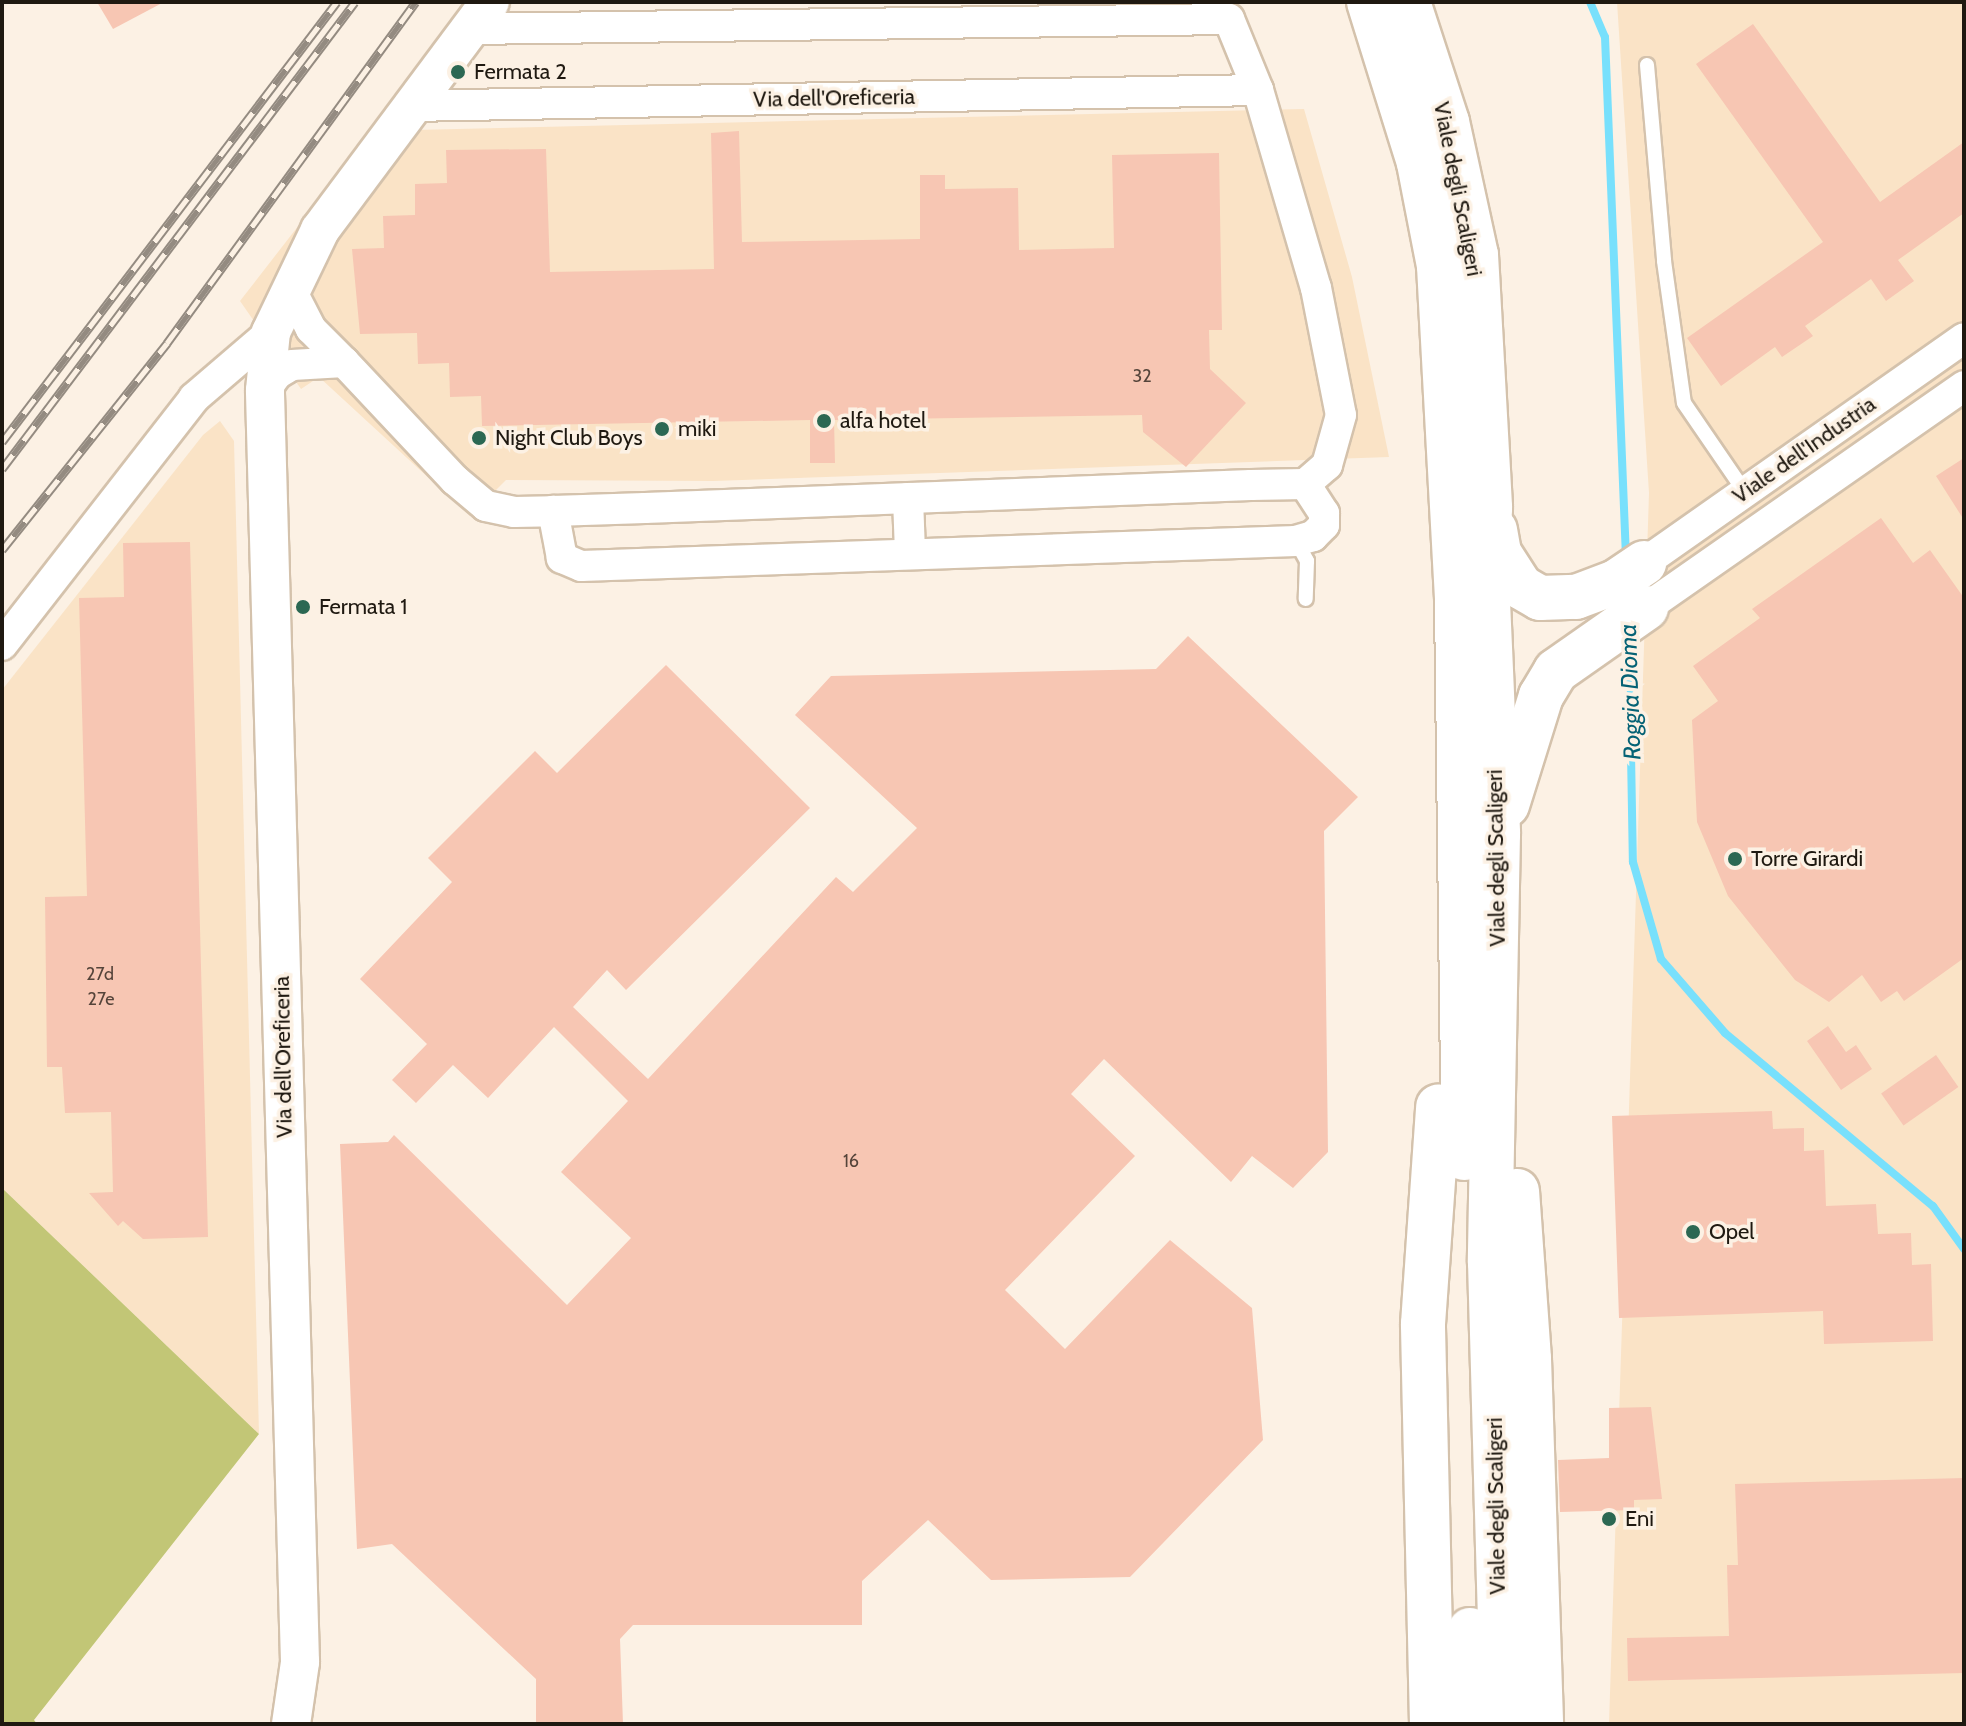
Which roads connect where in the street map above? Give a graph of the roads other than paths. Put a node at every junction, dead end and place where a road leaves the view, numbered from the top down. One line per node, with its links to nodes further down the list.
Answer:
1 (1359, 2): 6 (highway)
2 (1369, 2): 6 (highway, Viale degli Scaligeri)
3 (1408, 2): 10 (highway, Viale degli Scaligeri)
4 (1225, 10): 5 (street, Via dell'Oreficeria); 8 (street, Via dell'Oreficeria)
5 (478, 15): 9 (street, Via dell'Oreficeria)
6 (1388, 59): 10 (highway, Viale degli Scaligeri)
7 (1647, 65): 18 (lane)
8 (1258, 90): 9 (street, Via dell'Oreficeria); 17 (street, Via dell'Oreficeria)
9 (410, 106): 11 (street, Via dell'Oreficeria)
10 (1458, 260): 20 (highway, Viale degli Scaligeri); 28 (highway, Viale degli Scaligeri)
11 (290, 288): 12 (street, Via dell'Oreficeria); 14 (street)
12 (271, 332): 16 (street, Via dell'Oreficeria); 26 (street)
13 (1964, 338): 18 (street, Viale dell'Industria)
14 (344, 362): 16 (street); 21 (street)
15 (1964, 386): 24 (street, Viale dell'Industria)
16 (265, 390): 29 (street, Via dell'Oreficeria)
17 (1305, 484): 19 (street); 22 (street)
18 (1745, 492): 24 (street, Viale dell'Industria)
19 (908, 498): 21 (street); 23 (street)
20 (1490, 508): 24 (highway); 27 (highway, Viale degli Scaligeri)
21 (553, 511): 23 (street)
22 (1296, 541): 23 (street); 25 (lane)
23 (910, 553)
24 (1629, 597): 27 (highway)
25 (1306, 599)
26 (2, 645)
27 (1498, 834): 28 (highway, Viale degli Scaligeri)
28 (1481, 938): 30 (highway); 31 (highway, Viale degli Scaligeri); 32 (highway, Viale degli Scaligeri); 33 (highway)
29 (291, 1724)
30 (1432, 1724)
31 (1472, 1724)
32 (1503, 1724)
33 (1541, 1724)

